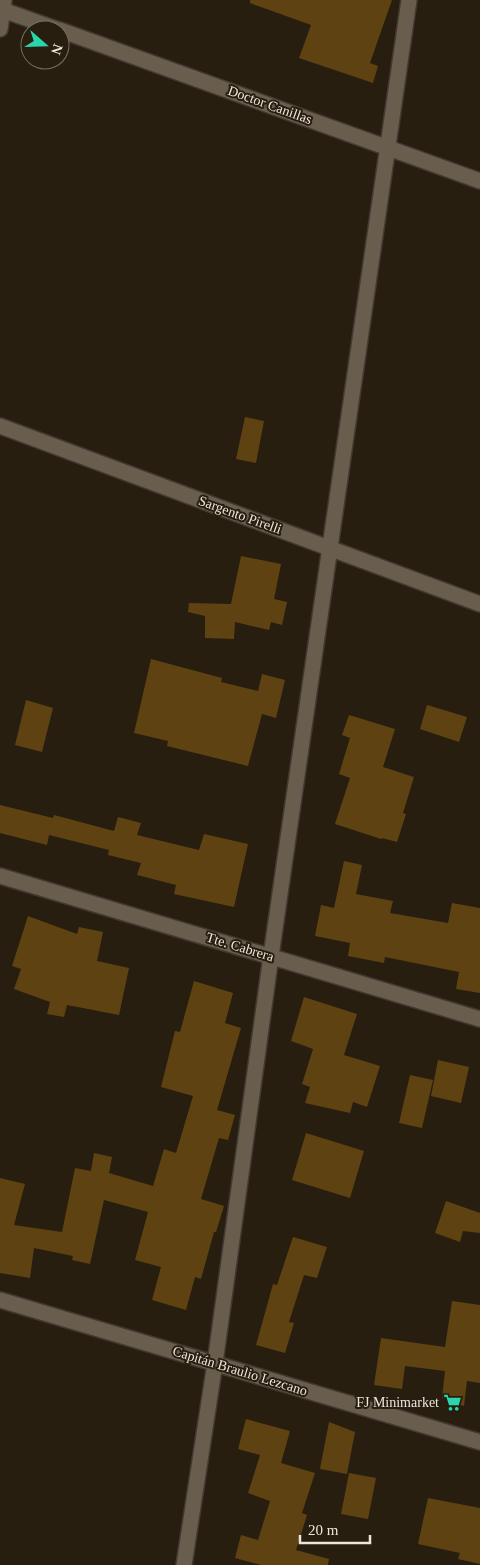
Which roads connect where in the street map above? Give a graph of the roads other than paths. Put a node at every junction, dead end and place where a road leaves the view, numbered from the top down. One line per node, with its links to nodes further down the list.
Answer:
1 (409, 0): 6 (street)
2 (2, 6): 3 (street, Doctor Canillas); 4 (street)
3 (36, 20)
4 (0, 29)
5 (70, 34): 6 (street, Doctor Canillas)
6 (388, 148): 7 (street, Doctor Canillas); 9 (street)
7 (480, 181)
8 (0, 426): 9 (street, Sargento Pirelli)
9 (330, 548): 10 (street, Sargento Pirelli); 12 (street)
10 (480, 604)
11 (0, 876): 12 (street, Tte. Cabrera)
12 (271, 956): 13 (street, Tte. Cabrera); 15 (street)
13 (480, 1019)
14 (0, 1300): 15 (street, Capitán Braulio Lezcano)
15 (214, 1363): 16 (street, Capitán Braulio Lezcano); 17 (street)
16 (480, 1442)
17 (184, 1565)

